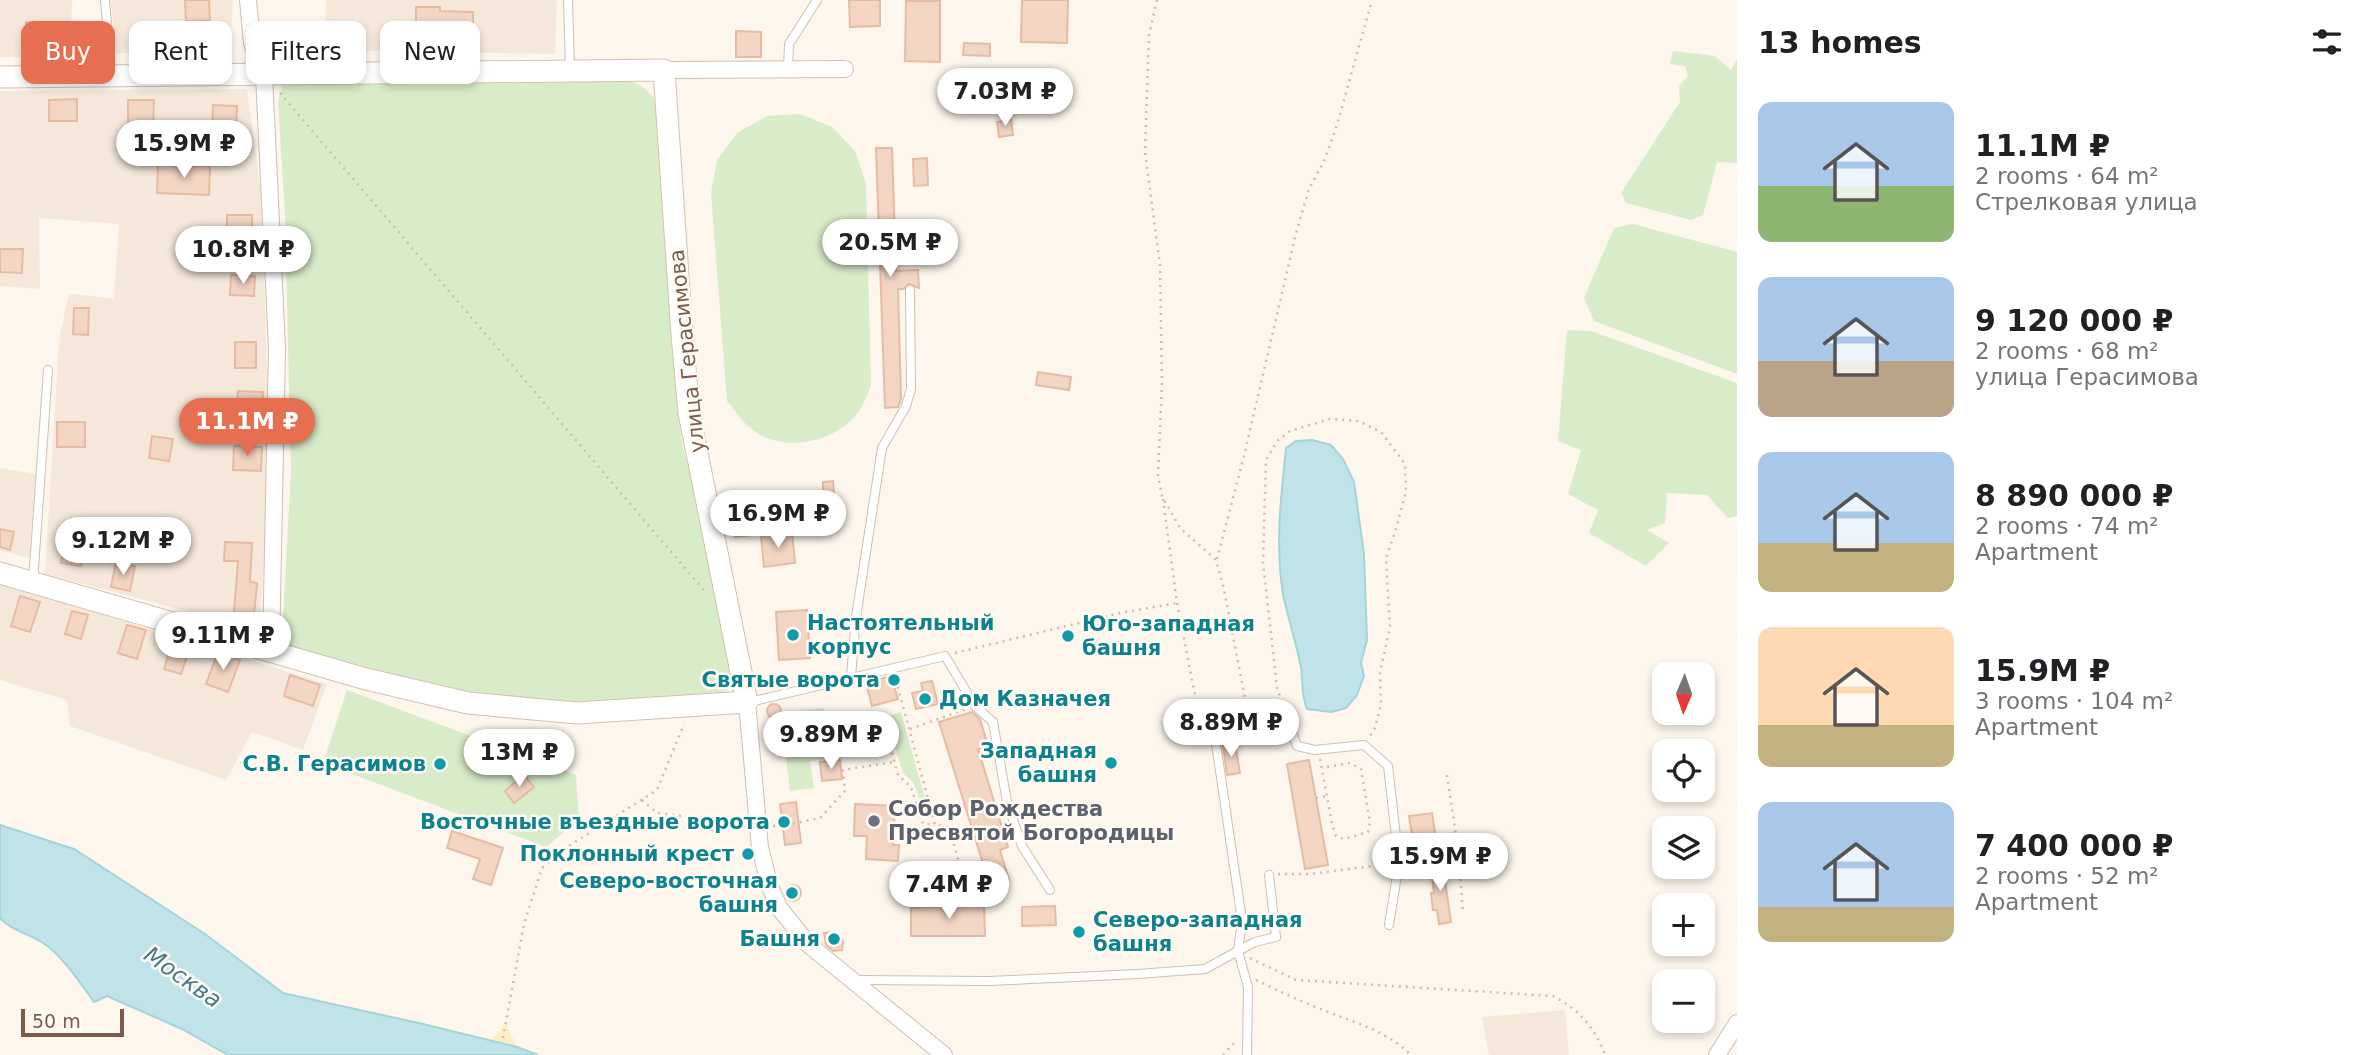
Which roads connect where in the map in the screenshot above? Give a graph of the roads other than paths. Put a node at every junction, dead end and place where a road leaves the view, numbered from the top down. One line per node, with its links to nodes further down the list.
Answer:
1 (104, 0): 5 (lane)
2 (248, 0): 6 (street)
3 (568, 0): 10 (lane)
4 (817, 0): 7 (lane)
5 (106, 21)
6 (250, 21)
7 (788, 69): 8 (street); 9 (street)
8 (845, 69)
9 (664, 70): 10 (street); 23 (street, улица Герасимова)
10 (570, 71): 11 (street)
11 (366, 74)
12 (246, 75): 13 (street)
13 (115, 76)
14 (0, 77): 15 (street)
15 (21, 77)
16 (264, 84): 21 (street)
17 (910, 290): 22 (lane)
18 (48, 370): 20 (lane)
19 (0, 573): 20 (street)
20 (33, 582): 21 (street)
21 (271, 651): 23 (street)
22 (851, 676): 23 (lane); 25 (lane)
23 (747, 702): 28 (street)
24 (1269, 875): 27 (lane)
25 (1050, 890)
26 (1390, 925): 27 (lane)
27 (1238, 951): 28 (lane); 31 (lane)
28 (849, 980): 30 (street)
29 (1737, 1023): 32 (street)
30 (944, 1055)
31 (1247, 1055)
32 (1717, 1055)

